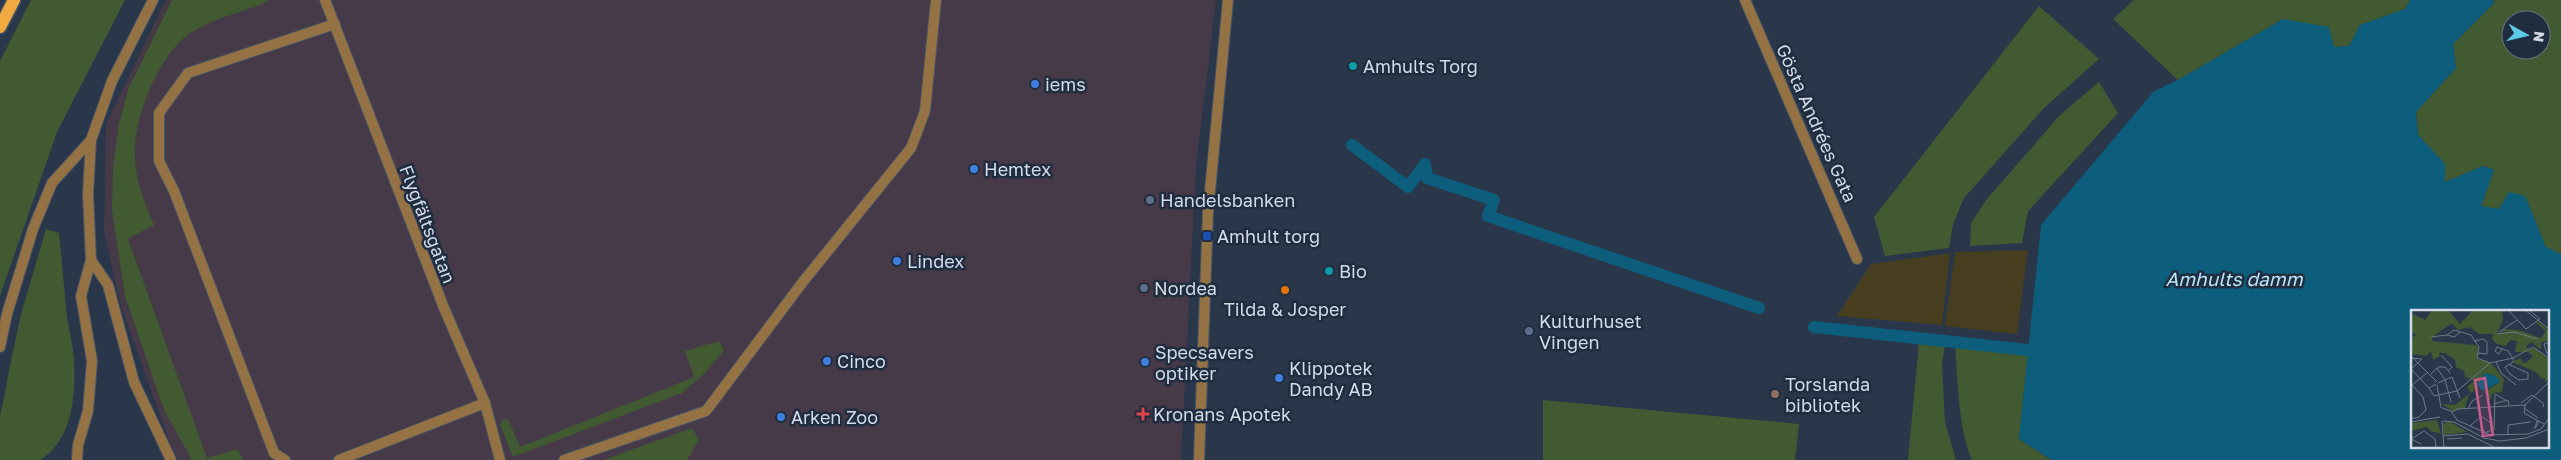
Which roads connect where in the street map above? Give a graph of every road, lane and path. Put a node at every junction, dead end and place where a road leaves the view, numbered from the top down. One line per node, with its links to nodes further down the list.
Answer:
1 (14, 0): 8 (main road)
2 (153, 0): 9 (street)
3 (325, 0): 7 (street, Flygfältsgatan)
4 (936, 0): 19 (street)
5 (1228, 0): 20 (street)
6 (1745, 0): 10 (street, Gösta Andrées Gata)
7 (335, 24): 13 (street, Flygfältsgatan); 16 (street)
8 (0, 27)
9 (91, 140): 11 (street); 12 (street)
10 (1857, 259)
11 (91, 260): 14 (street); 15 (street)
12 (0, 347)
13 (485, 403): 17 (street); 18 (street, Flygfältsgatan)
14 (77, 460)
15 (171, 460)
16 (285, 460)
17 (339, 460)
18 (500, 460)
19 (564, 460)
20 (1199, 460)

